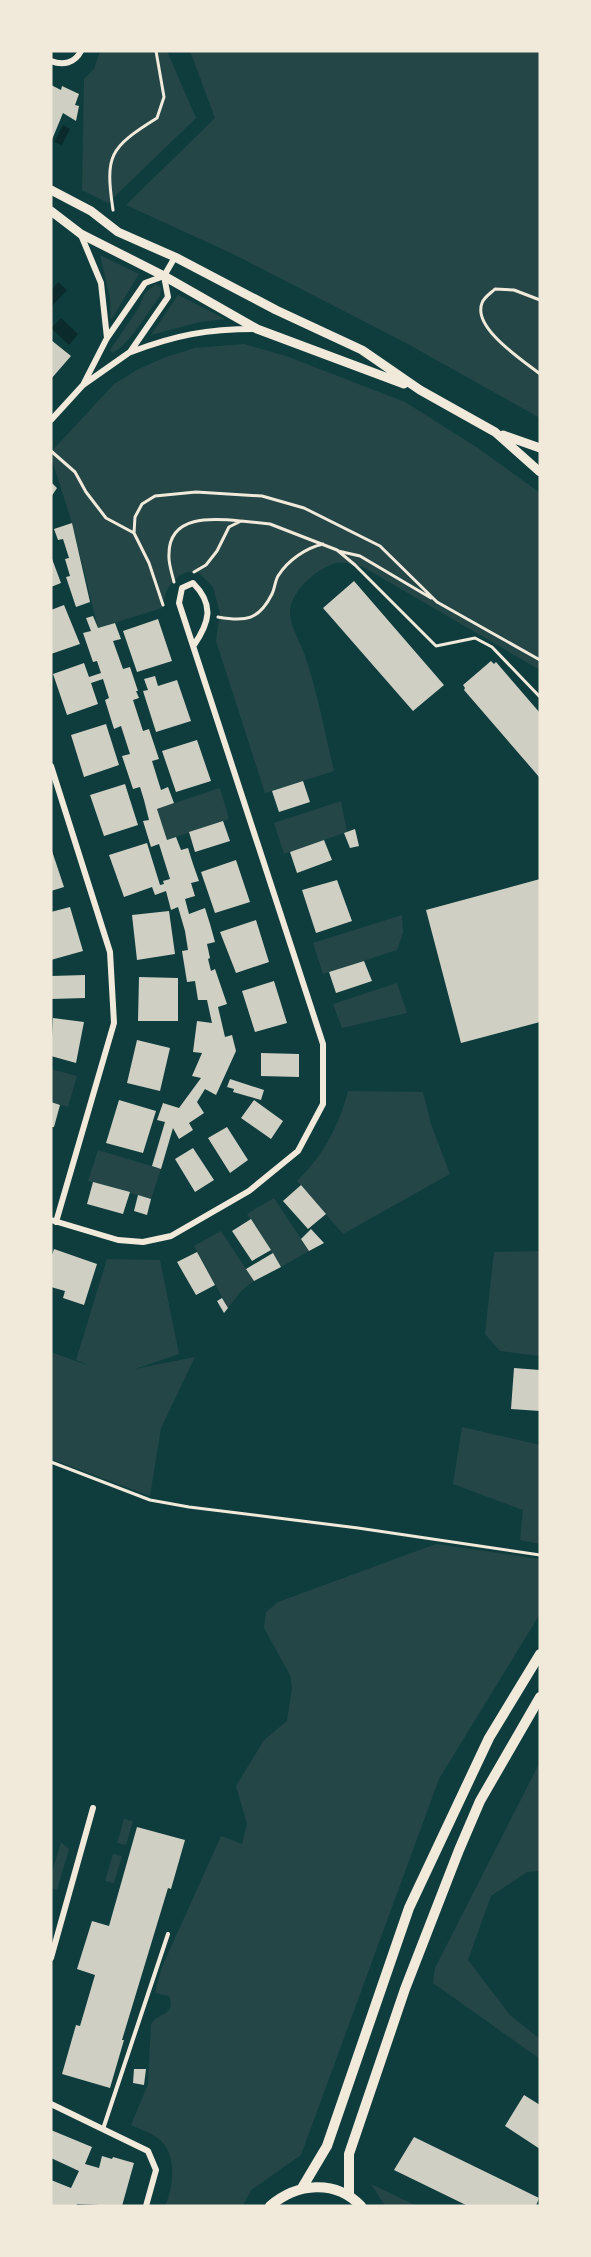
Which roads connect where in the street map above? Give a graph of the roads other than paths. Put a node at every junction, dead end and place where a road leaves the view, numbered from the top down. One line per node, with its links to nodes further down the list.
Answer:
1 (81, 51): 2 (street)
2 (51, 61)
3 (51, 190): 6 (street)
4 (51, 211): 5 (street)
5 (81, 234): 7 (street); 9 (street)
6 (175, 257): 7 (street); 12 (street)
7 (164, 276): 8 (street); 9 (street); 10 (street)
8 (257, 328): 10 (street); 12 (street)
9 (107, 338): 11 (street)
10 (130, 352): 11 (street)
11 (83, 385): 13 (street)
12 (420, 390): 14 (street)
13 (51, 420)
14 (495, 432): 15 (street); 16 (street)
15 (540, 448)
16 (540, 472)
17 (194, 645): 17 (street); 19 (street)
18 (51, 766): 19 (street)
19 (53, 1221)
20 (540, 1653): 29 (main road)
21 (540, 1697): 30 (main road)
22 (93, 1808): 24 (street)
23 (51, 1929): 24 (street)
24 (59, 1932): 26 (street)
25 (168, 1934): 28 (lane)
26 (51, 1958)
27 (51, 2104): 28 (street)
28 (103, 2130): 31 (street)
29 (302, 2188): 30 (main road); 32 (main road)
30 (349, 2196): 33 (main road)
31 (146, 2206)
32 (270, 2206)
33 (361, 2206)

